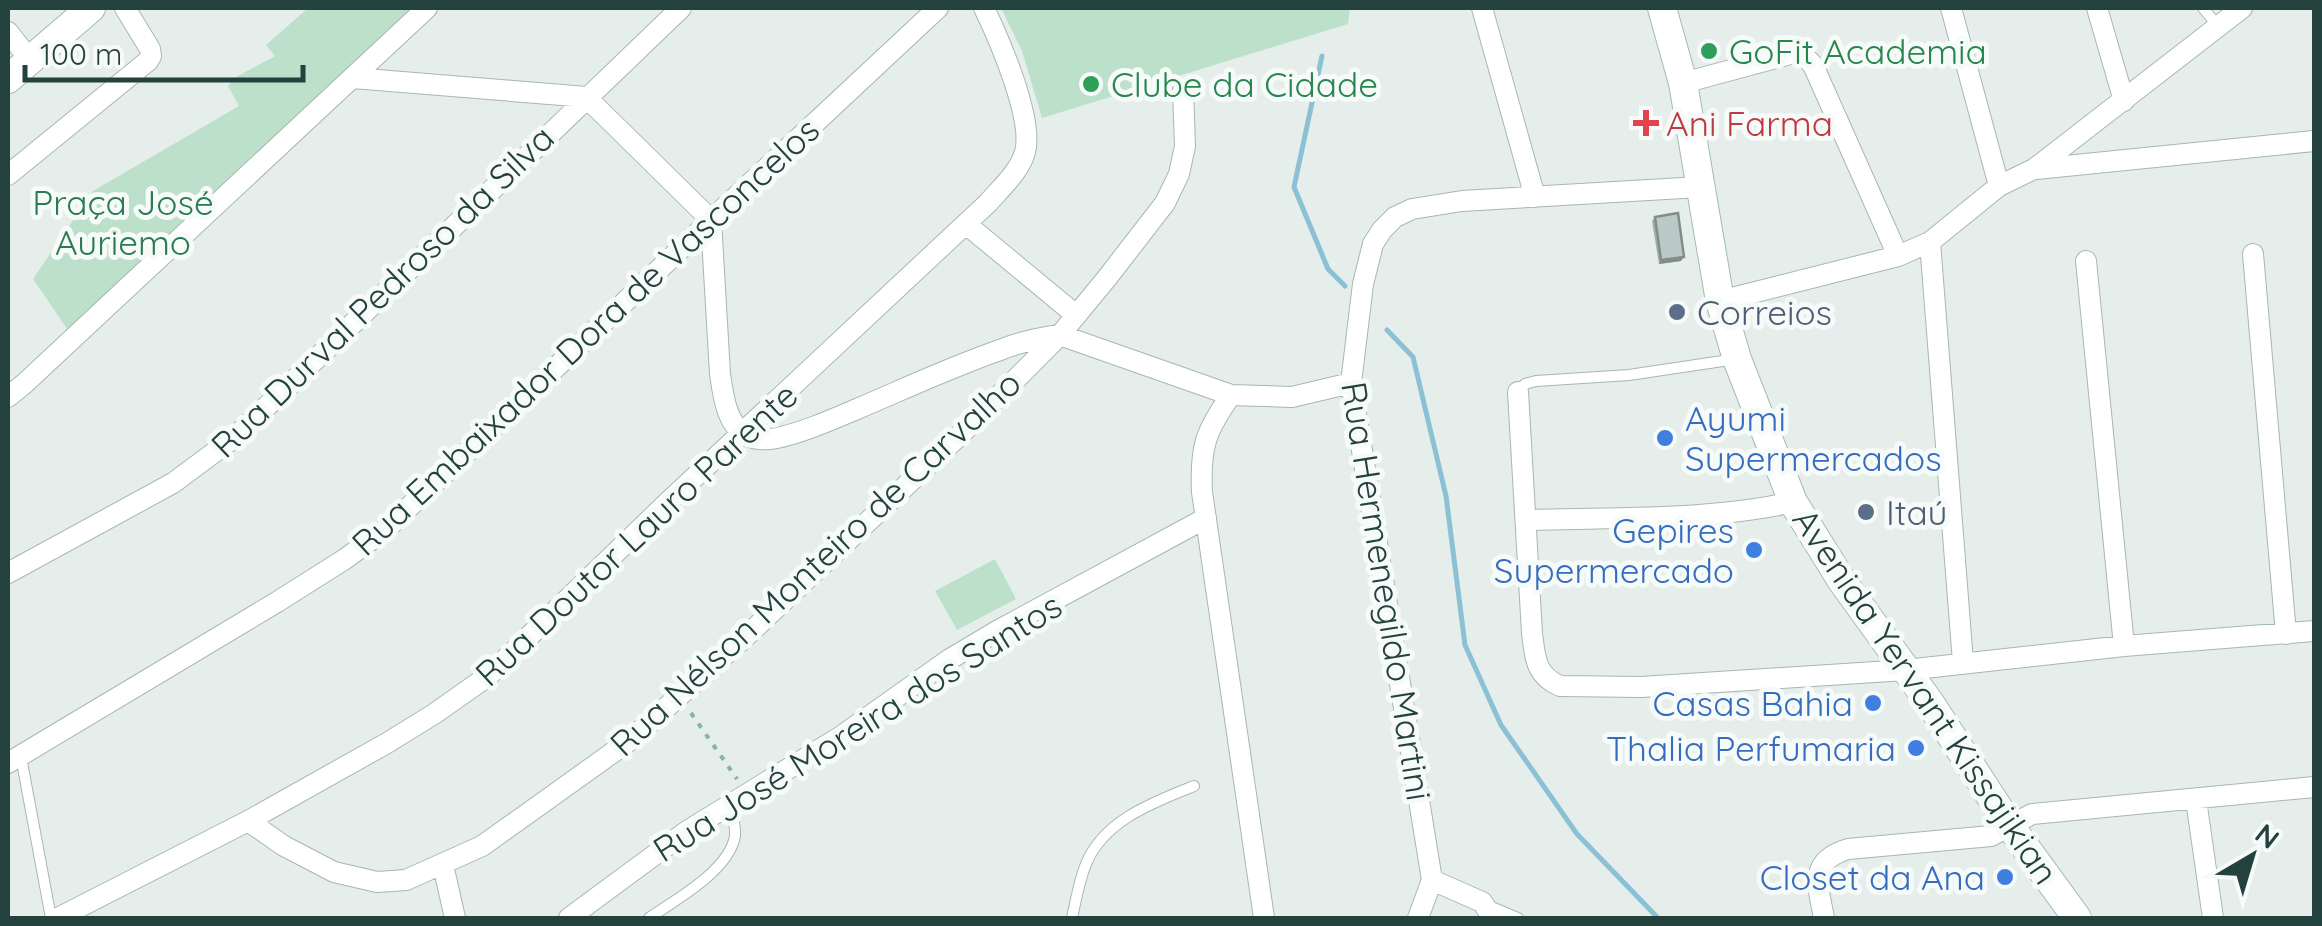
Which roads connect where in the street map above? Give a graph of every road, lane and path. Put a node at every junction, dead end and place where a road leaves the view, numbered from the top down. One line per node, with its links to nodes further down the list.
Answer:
1 (91, 8): 15 (main road)
2 (125, 8): 24 (street)
3 (426, 8): 17 (street)
4 (681, 8): 20 (street, Rua Durval Pedroso da Silva)
5 (938, 8): 28 (street, Rua Embaixador Dora de Vasconcelos)
6 (984, 8): 29 (street, Rua Doutor Lauro Parente)
7 (1482, 8): 27 (street)
8 (1662, 8): 18 (main road, Avenida Yervant Kissajikian)
9 (1951, 8): 25 (street)
10 (2097, 8): 21 (street)
11 (2203, 8): 13 (lane)
12 (2242, 8): 13 (street)
13 (2218, 26): 21 (street)
14 (8, 32): 15 (street)
15 (30, 60): 16 (main road)
16 (8, 78)
17 (352, 78): 20 (street); 41 (street)
18 (1683, 83): 26 (main road, Avenida Yervant Kissajikian); 32 (street)
19 (1184, 90): 35 (street, Rua Nélson Monteiro de Carvalho)
20 (586, 97): 28 (street); 46 (street, Rua Durval Pedroso da Silva)
21 (2124, 101): 23 (street)
22 (2314, 141): 23 (street)
23 (2034, 169): 25 (street)
24 (8, 175)
25 (1999, 186): 30 (street)
26 (1700, 187): 27 (street, Rua Hermenegildo Martini); 34 (main road, Avenida Yervant Kissajikian)
27 (1535, 197): 38 (street, Rua Hermenegildo Martini)
28 (711, 220): 42 (street); 53 (street, Rua Embaixador Dora de Vasconcelos)
29 (966, 224): 35 (street); 42 (street, Rua Doutor Lauro Parente)
30 (1930, 242): 32 (street); 50 (street)
31 (2253, 254): 48 (street)
32 (1898, 256): 34 (street)
33 (2086, 261): 49 (street)
34 (1720, 301): 37 (main road, Avenida Yervant Kissajikian)
35 (1076, 315): 36 (street, Rua Nélson Monteiro de Carvalho)
36 (1060, 335): 40 (street); 42 (street); 52 (street, Rua Nélson Monteiro de Carvalho)
37 (1737, 358): 39 (lane); 43 (main road, Avenida Yervant Kissajikian)
38 (1351, 383): 40 (street); 61 (street, Rua Hermenegildo Martini)
39 (1518, 392): 45 (street)
40 (1230, 395): 44 (street)
41 (8, 396)
42 (743, 434): 58 (street, Rua Doutor Lauro Parente)
43 (1793, 502): 45 (street); 51 (main road, Avenida Yervant Kissajikian)
44 (1206, 518): 57 (street, Rua José Moreira dos Santos); 68 (street)
45 (1527, 520): 51 (street)
46 (8, 573)
47 (2314, 632): 48 (street)
48 (2286, 634): 49 (street)
49 (2124, 646): 50 (street)
50 (1963, 662): 51 (street)
51 (1906, 670): 59 (main road, Avenida Yervant Kissajikian)
52 (679, 696): 57 (path); 60 (street, Rua Nélson Monteiro de Carvalho)
53 (14, 759): 63 (lane)
54 (1194, 786): 67 (lane)
55 (2314, 787): 56 (street)
56 (2196, 800): 59 (street); 73 (street)
57 (730, 803): 65 (street, Rua José Moreira dos Santos); 66 (lane)
58 (248, 821): 60 (street, Rua Nélson Monteiro de Carvalho); 63 (street, Rua Doutor Lauro Parente)
59 (2010, 826): 71 (street); 72 (main road, Avenida Yervant Kissajikian)
60 (442, 865): 64 (street)
61 (1432, 880): 62 (street); 69 (street, Rua Hermenegildo Martini)
62 (1487, 910): 70 (lane)
63 (54, 918)
64 (455, 918)
65 (569, 918)
66 (649, 918)
67 (1072, 918)
68 (1264, 918)
69 (1418, 918)
70 (1518, 918)
71 (1824, 918)
72 (2077, 918)
73 (2213, 918)

